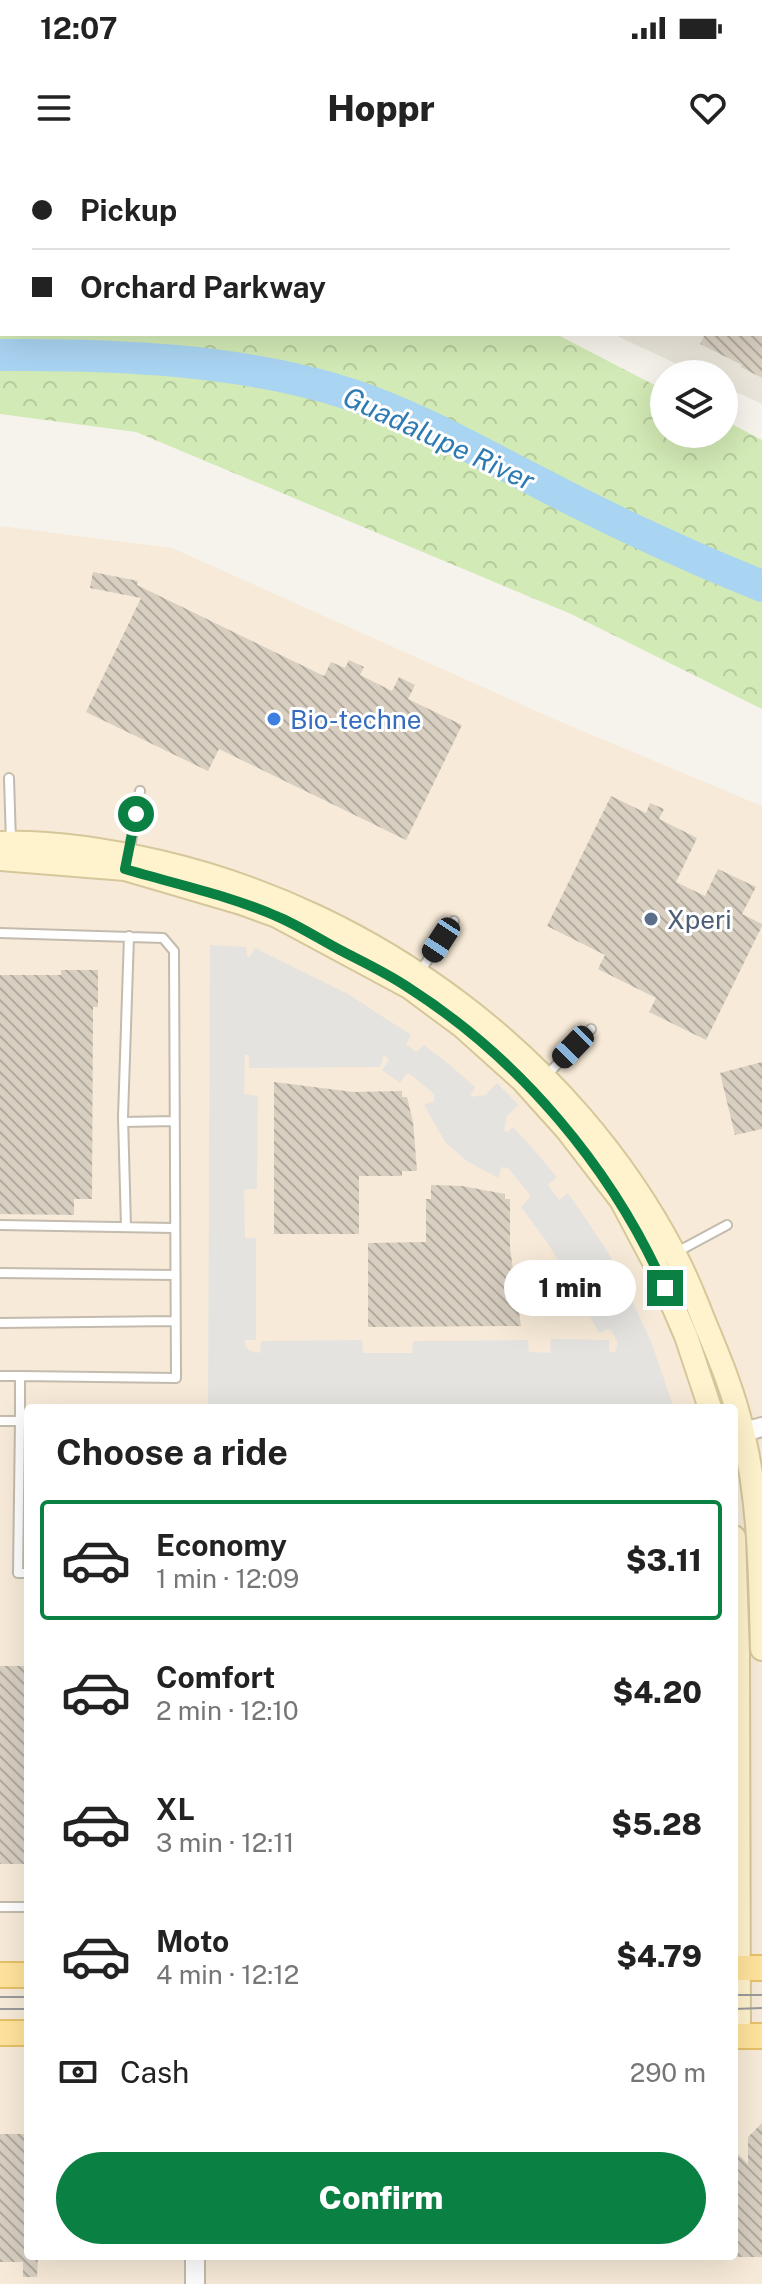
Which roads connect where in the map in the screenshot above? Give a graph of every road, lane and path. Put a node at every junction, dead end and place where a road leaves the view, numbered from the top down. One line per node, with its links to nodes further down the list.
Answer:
1 (9, 778): 3 (lane)
2 (140, 791): 4 (lane)
3 (4, 848): 4 (main road)
4 (127, 862): 8 (main road)
5 (454, 921): 8 (lane)
6 (0, 933): 7 (lane)
7 (129, 936): 11 (lane); 12 (lane)
8 (414, 980): 10 (main road)
9 (591, 1029): 10 (lane)
10 (533, 1079): 17 (main road)
11 (174, 1121): 12 (lane); 16 (lane)
12 (123, 1122): 15 (lane)
13 (0, 1225): 15 (lane)
14 (727, 1225): 17 (lane)
15 (126, 1227): 16 (lane)
16 (174, 1228): 19 (lane)
17 (665, 1259): 24 (main road); 25 (main road)
18 (0, 1273): 19 (lane)
19 (175, 1275): 20 (lane)
20 (175, 1321): 21 (lane); 23 (lane)
21 (0, 1323)
22 (0, 1376): 23 (lane)
23 (20, 1376): 28 (lane)
24 (709, 1404)
25 (736, 1404)
26 (738, 1409): 29 (main road)
27 (0, 1421): 28 (lane)
28 (24, 1421): 30 (lane)
29 (746, 1431): 31 (main road)
30 (24, 1573)
31 (762, 1651): 32 (main road)
32 (738, 1655)
33 (738, 1674): 34 (main road)
34 (751, 1796): 37 (main road)
35 (0, 1907): 36 (lane)
36 (24, 1907)
37 (745, 1968): 42 (main road)
38 (0, 1975): 39 (main road)
39 (24, 1975)
40 (0, 2033): 41 (main road)
41 (24, 2033)
42 (745, 2036)
43 (195, 2260): 44 (street)
44 (195, 2284)

